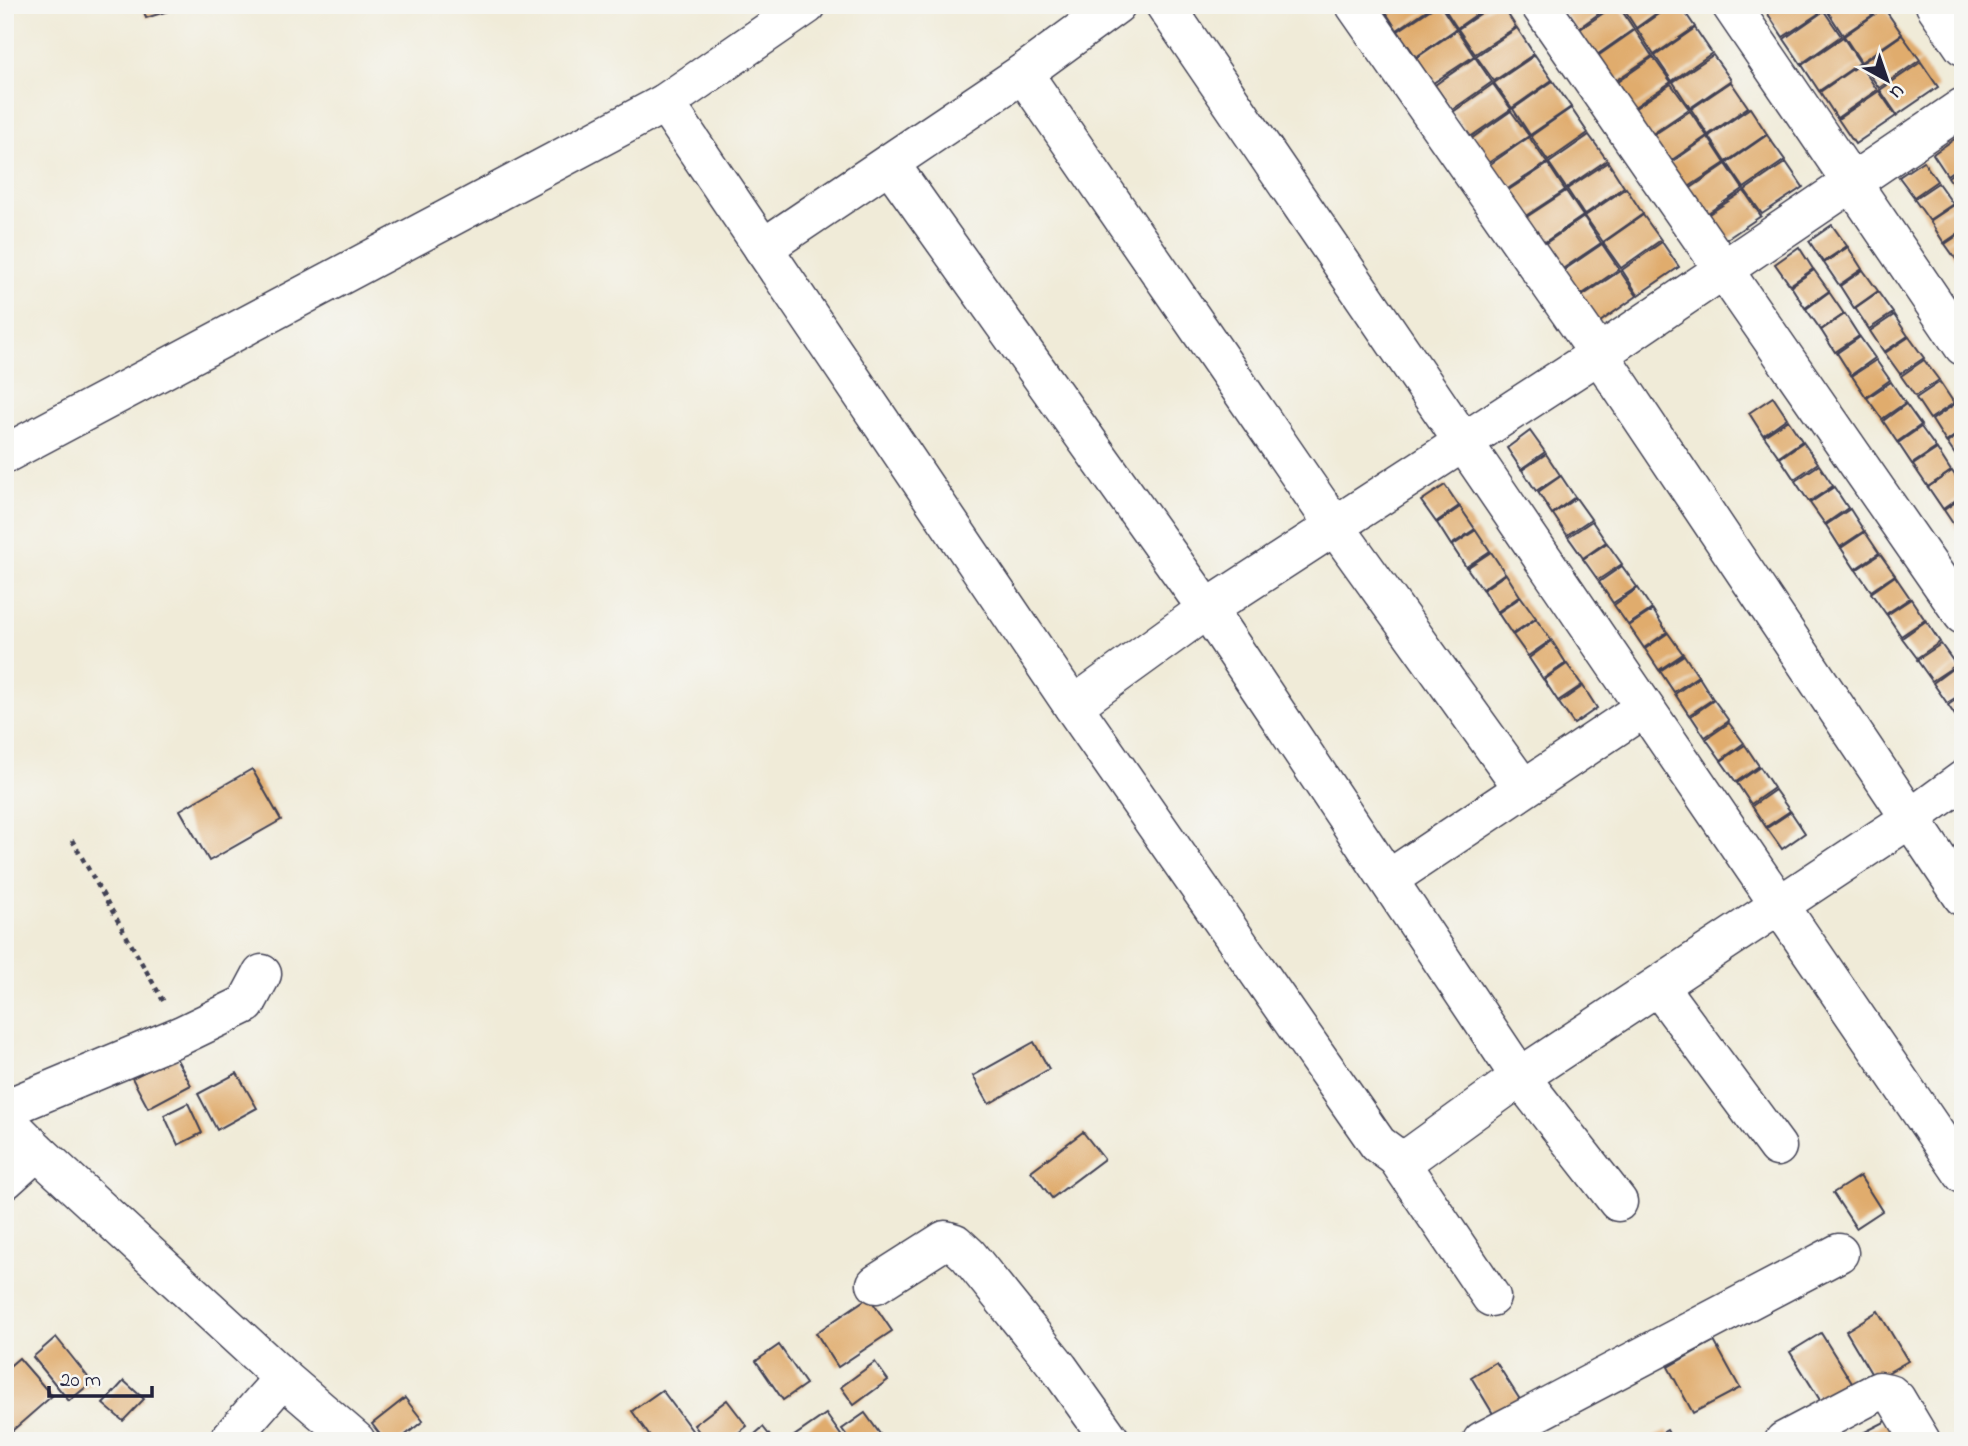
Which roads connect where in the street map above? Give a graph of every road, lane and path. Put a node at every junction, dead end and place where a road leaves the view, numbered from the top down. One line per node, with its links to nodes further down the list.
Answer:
1 (807, 5): 10 (street)
2 (1116, 5): 9 (street)
3 (1165, 5): 18 (street)
4 (1355, 5): 17 (street)
5 (1540, 5): 15 (street)
6 (1731, 5): 13 (street)
7 (1935, 5): 8 (street)
8 (1963, 46)
9 (1023, 73): 12 (street); 20 (street)
10 (665, 103): 14 (street); 19 (street)
11 (1963, 107): 13 (street)
12 (890, 164): 14 (street); 21 (street)
13 (1851, 183): 15 (street); 16 (street)
14 (763, 248): 23 (street)
15 (1723, 270): 17 (street); 22 (street)
16 (1963, 346)
17 (1599, 354): 18 (street); 27 (street)
18 (1464, 444): 20 (street); 24 (street)
19 (5, 454)
20 (1334, 525): 21 (street); 26 (street)
21 (1207, 609): 23 (street); 29 (street)
22 (1963, 615)
23 (1073, 706): 40 (street)
24 (1644, 708): 26 (street); 31 (street)
25 (1963, 780): 27 (street)
26 (1523, 788): 29 (street)
27 (1911, 818): 30 (street); 31 (street)
28 (72, 840): 34 (path)
29 (1389, 879): 35 (street)
30 (1963, 897)
31 (1780, 905): 33 (street); 41 (street)
32 (262, 974): 34 (street)
33 (1658, 986): 35 (street); 38 (street)
34 (182, 1035): 36 (street)
35 (1520, 1077): 40 (street); 43 (street)
36 (5, 1109)
37 (5, 1119): 39 (street)
38 (1777, 1147)
39 (37, 1151): 42 (street); 47 (street)
40 (1397, 1158): 46 (street)
41 (1963, 1174)
42 (5, 1180)
43 (1618, 1202)
44 (1839, 1253): 51 (street)
45 (876, 1284): 50 (street)
46 (1491, 1297)
47 (283, 1378): 48 (street); 49 (street)
48 (228, 1441)
49 (356, 1441)
50 (1111, 1441)
51 (1482, 1441)
52 (1784, 1441): 53 (street)
53 (1921, 1441)

